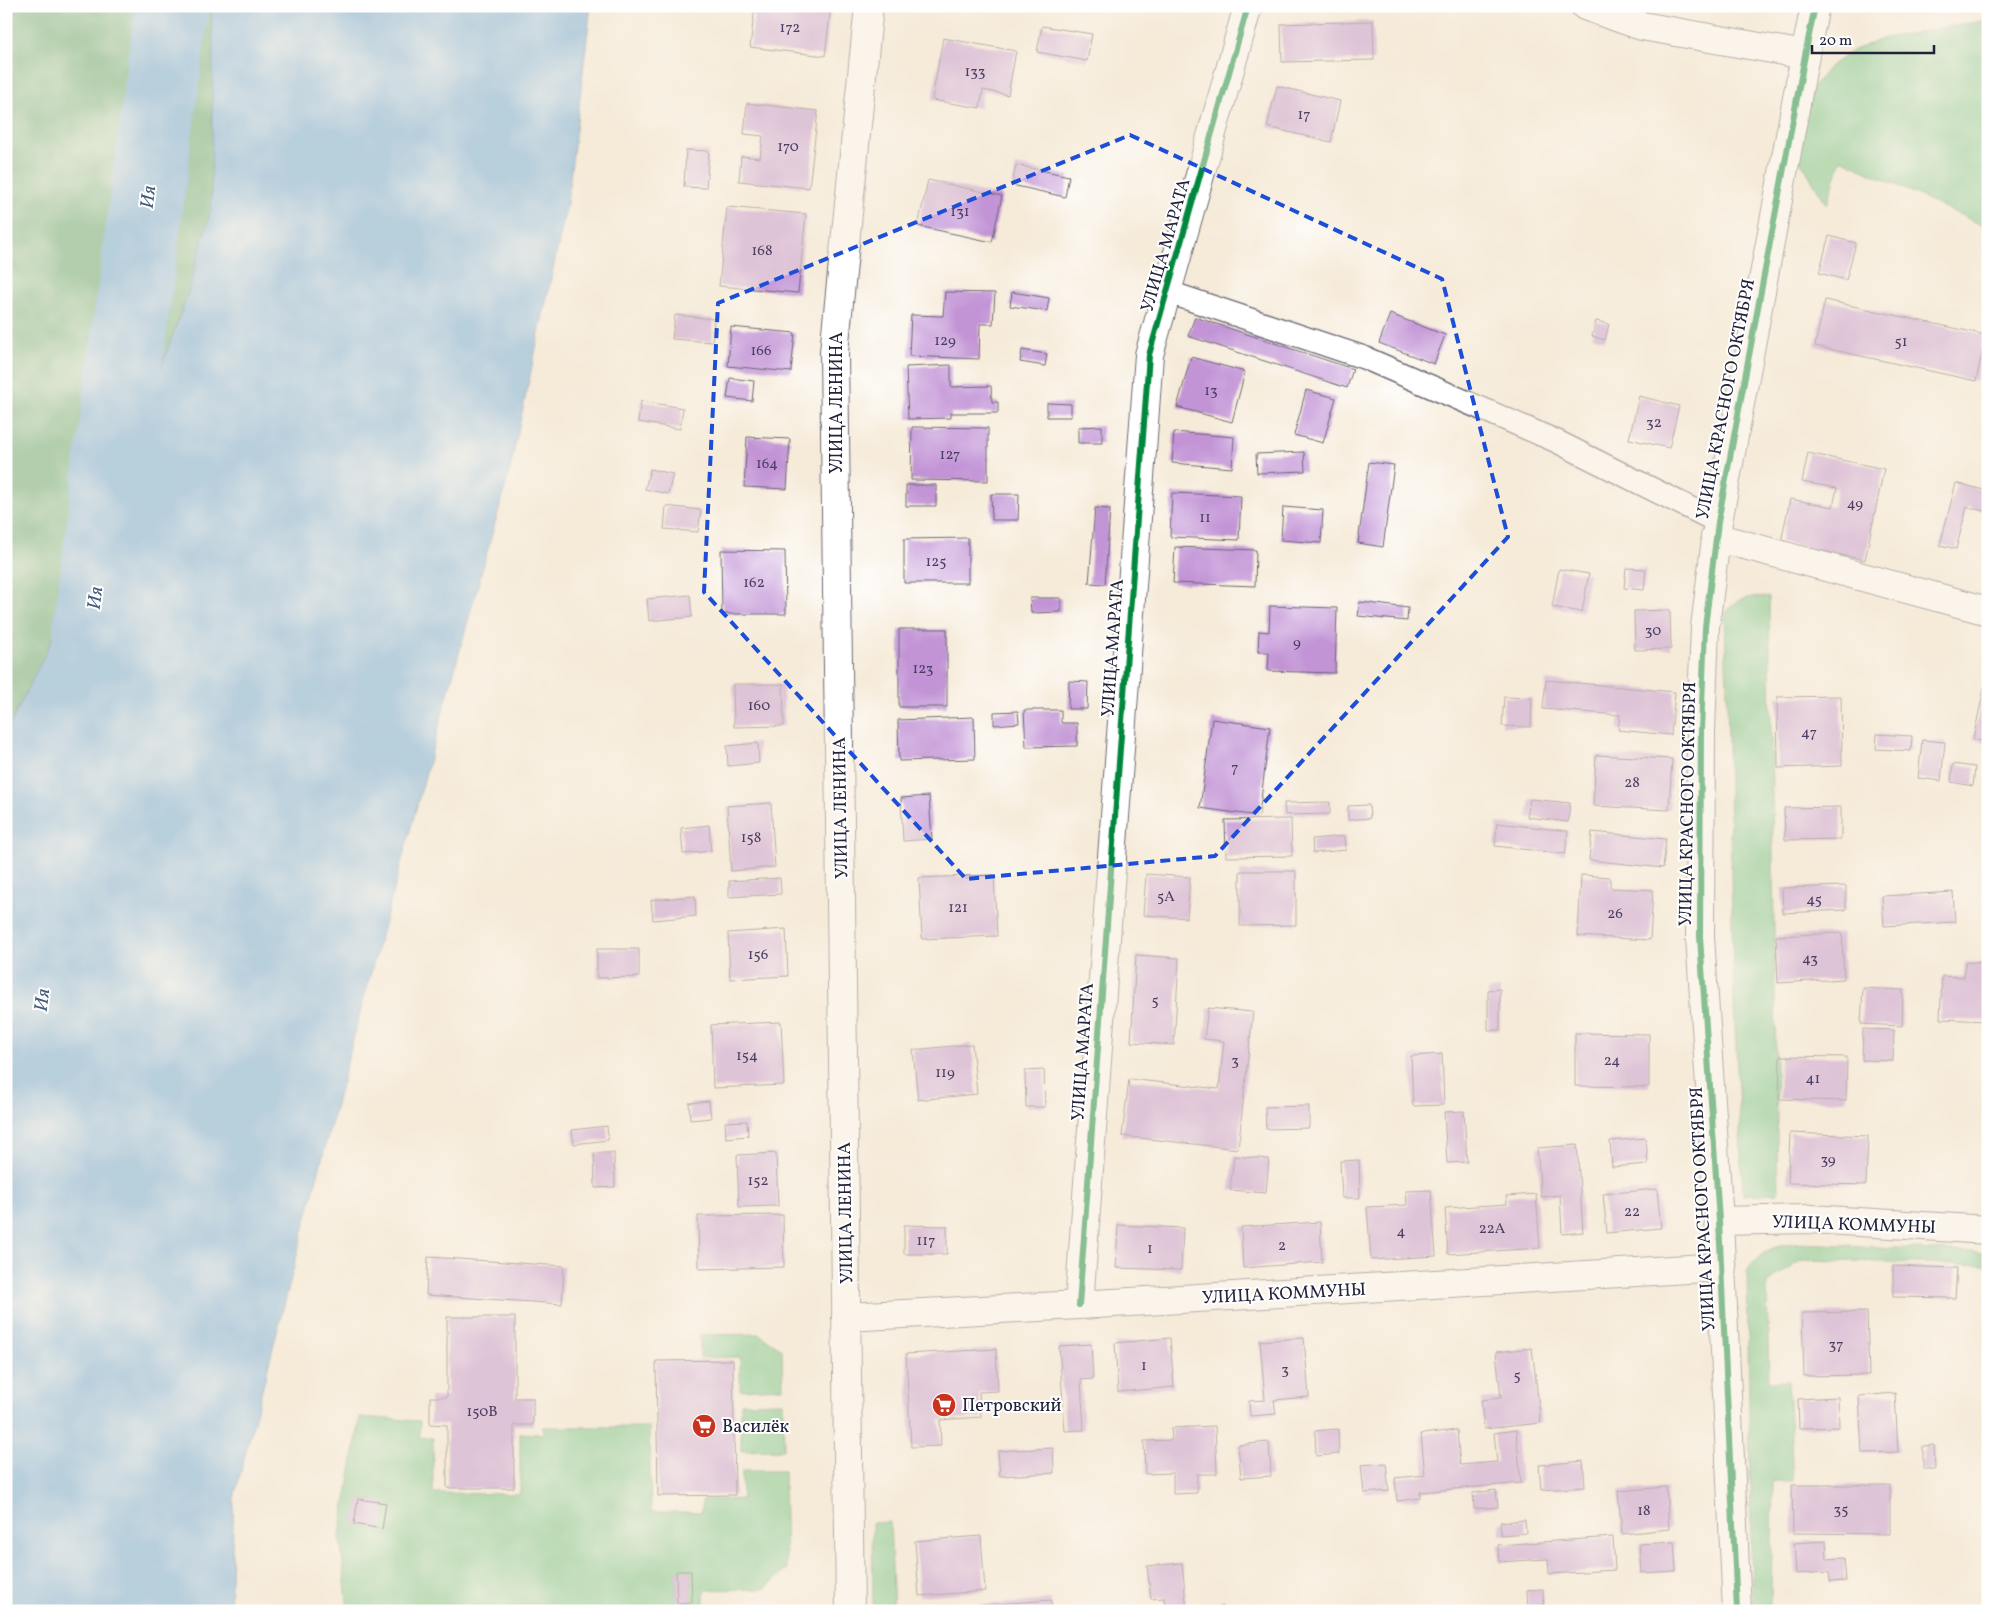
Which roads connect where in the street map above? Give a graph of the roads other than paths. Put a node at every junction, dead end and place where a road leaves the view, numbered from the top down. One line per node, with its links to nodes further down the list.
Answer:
1 (869, 6): 13 (street, УЛИЦА ЛЕНИНА)
2 (1248, 6): 6 (street, УЛИЦА МАРАТА)
3 (1585, 6): 5 (street)
4 (1816, 6): 5 (street, УЛИЦА КРАСНОГО ОКТЯБРЯ)
5 (1805, 55): 7 (street, УЛИЦА КРАСНОГО ОКТЯБРЯ)
6 (1168, 292): 7 (lane); 12 (street, УЛИЦА МАРАТА)
7 (1716, 530): 8 (street); 9 (street, УЛИЦА КРАСНОГО ОКТЯБРЯ)
8 (1988, 611)
9 (1720, 1221): 10 (street, УЛИЦА КОММУНЫ); 11 (street, УЛИЦА КРАСНОГО ОКТЯБРЯ)
10 (1988, 1230)
11 (1722, 1266): 12 (street, УЛИЦА КОММУНЫ); 15 (street, УЛИЦА КРАСНОГО ОКТЯБРЯ)
12 (1079, 1305): 13 (street, УЛИЦА КОММУНЫ)
13 (846, 1317): 14 (street, УЛИЦА ЛЕНИНА)
14 (850, 1611)
15 (1737, 1611)

